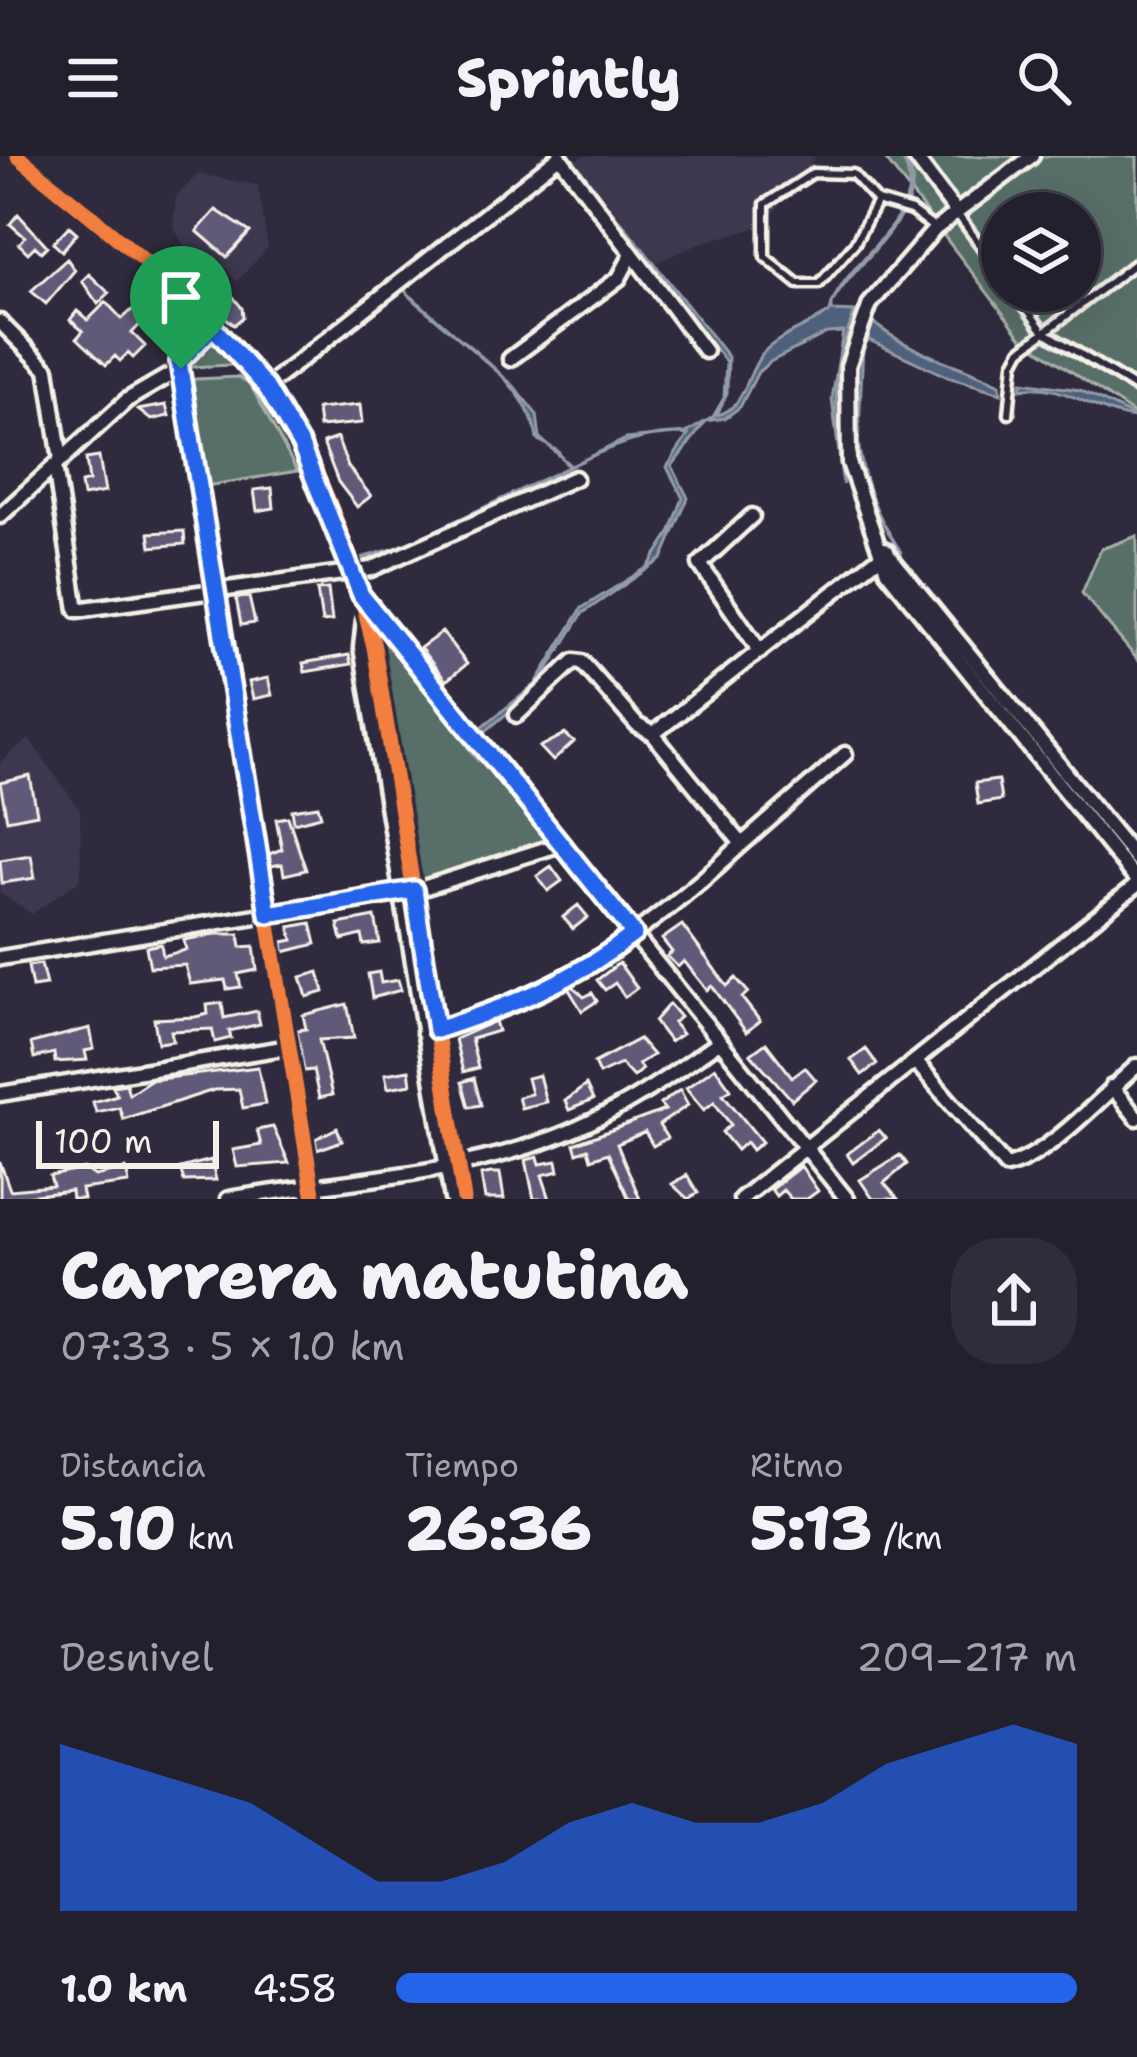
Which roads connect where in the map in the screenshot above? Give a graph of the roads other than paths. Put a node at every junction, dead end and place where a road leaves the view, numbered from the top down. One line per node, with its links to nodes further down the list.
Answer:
1 (19, 156): 11 (street)
2 (560, 156): 9 (street); 19 (street)
3 (914, 156): 6 (street)
4 (1032, 156): 6 (street)
5 (878, 202): 5 (lane); 7 (lane)
6 (956, 212): 7 (street); 8 (lane)
7 (935, 230): 26 (street)
8 (981, 246)
9 (632, 254): 16 (street); 17 (street)
10 (1137, 262): 15 (lane)
11 (163, 279): 14 (street); 18 (street)
12 (1029, 312): 15 (lane)
13 (0, 322): 22 (street)
14 (213, 327): 18 (street); 19 (street)
15 (1043, 331): 20 (lane); 21 (lane)
16 (705, 352)
17 (510, 359)
18 (180, 365): 22 (street); 28 (street)
19 (266, 387): 27 (street)
20 (1137, 388)
21 (1009, 414)
22 (58, 463): 24 (street); 28 (street)
23 (575, 478): 27 (street)
24 (0, 516)
25 (752, 516): 30 (street)
26 (881, 551): 30 (street); 34 (street)
27 (354, 571): 28 (street); 29 (street)
28 (216, 588): 40 (street)
29 (361, 595): 35 (street); 39 (street)
30 (760, 651): 32 (street)
31 (518, 715): 32 (street)
32 (652, 734): 36 (street)
33 (845, 754): 36 (street)
34 (1059, 774): 37 (street); 38 (street)
35 (561, 844): 39 (street); 41 (street)
36 (742, 844): 41 (street)
37 (1137, 860)
38 (1137, 883): 46 (street)
39 (408, 891): 40 (street); 43 (street)
40 (268, 914): 42 (street); 45 (street)
41 (634, 934): 43 (street); 44 (street)
42 (0, 958)
43 (430, 1031): 52 (street)
44 (720, 1041): 51 (street); 52 (street)
45 (290, 1047): 49 (street); 53 (street)
46 (915, 1061): 48 (street); 51 (street)
47 (1137, 1066): 48 (street)
48 (1112, 1088): 50 (street)
49 (0, 1094)
50 (1137, 1118)
51 (806, 1148): 57 (street); 58 (street)
52 (452, 1163): 53 (street); 55 (street); 56 (street)
53 (313, 1192): 54 (street)
54 (228, 1199)
55 (452, 1199)
56 (464, 1199)
57 (741, 1199)
58 (848, 1199)

